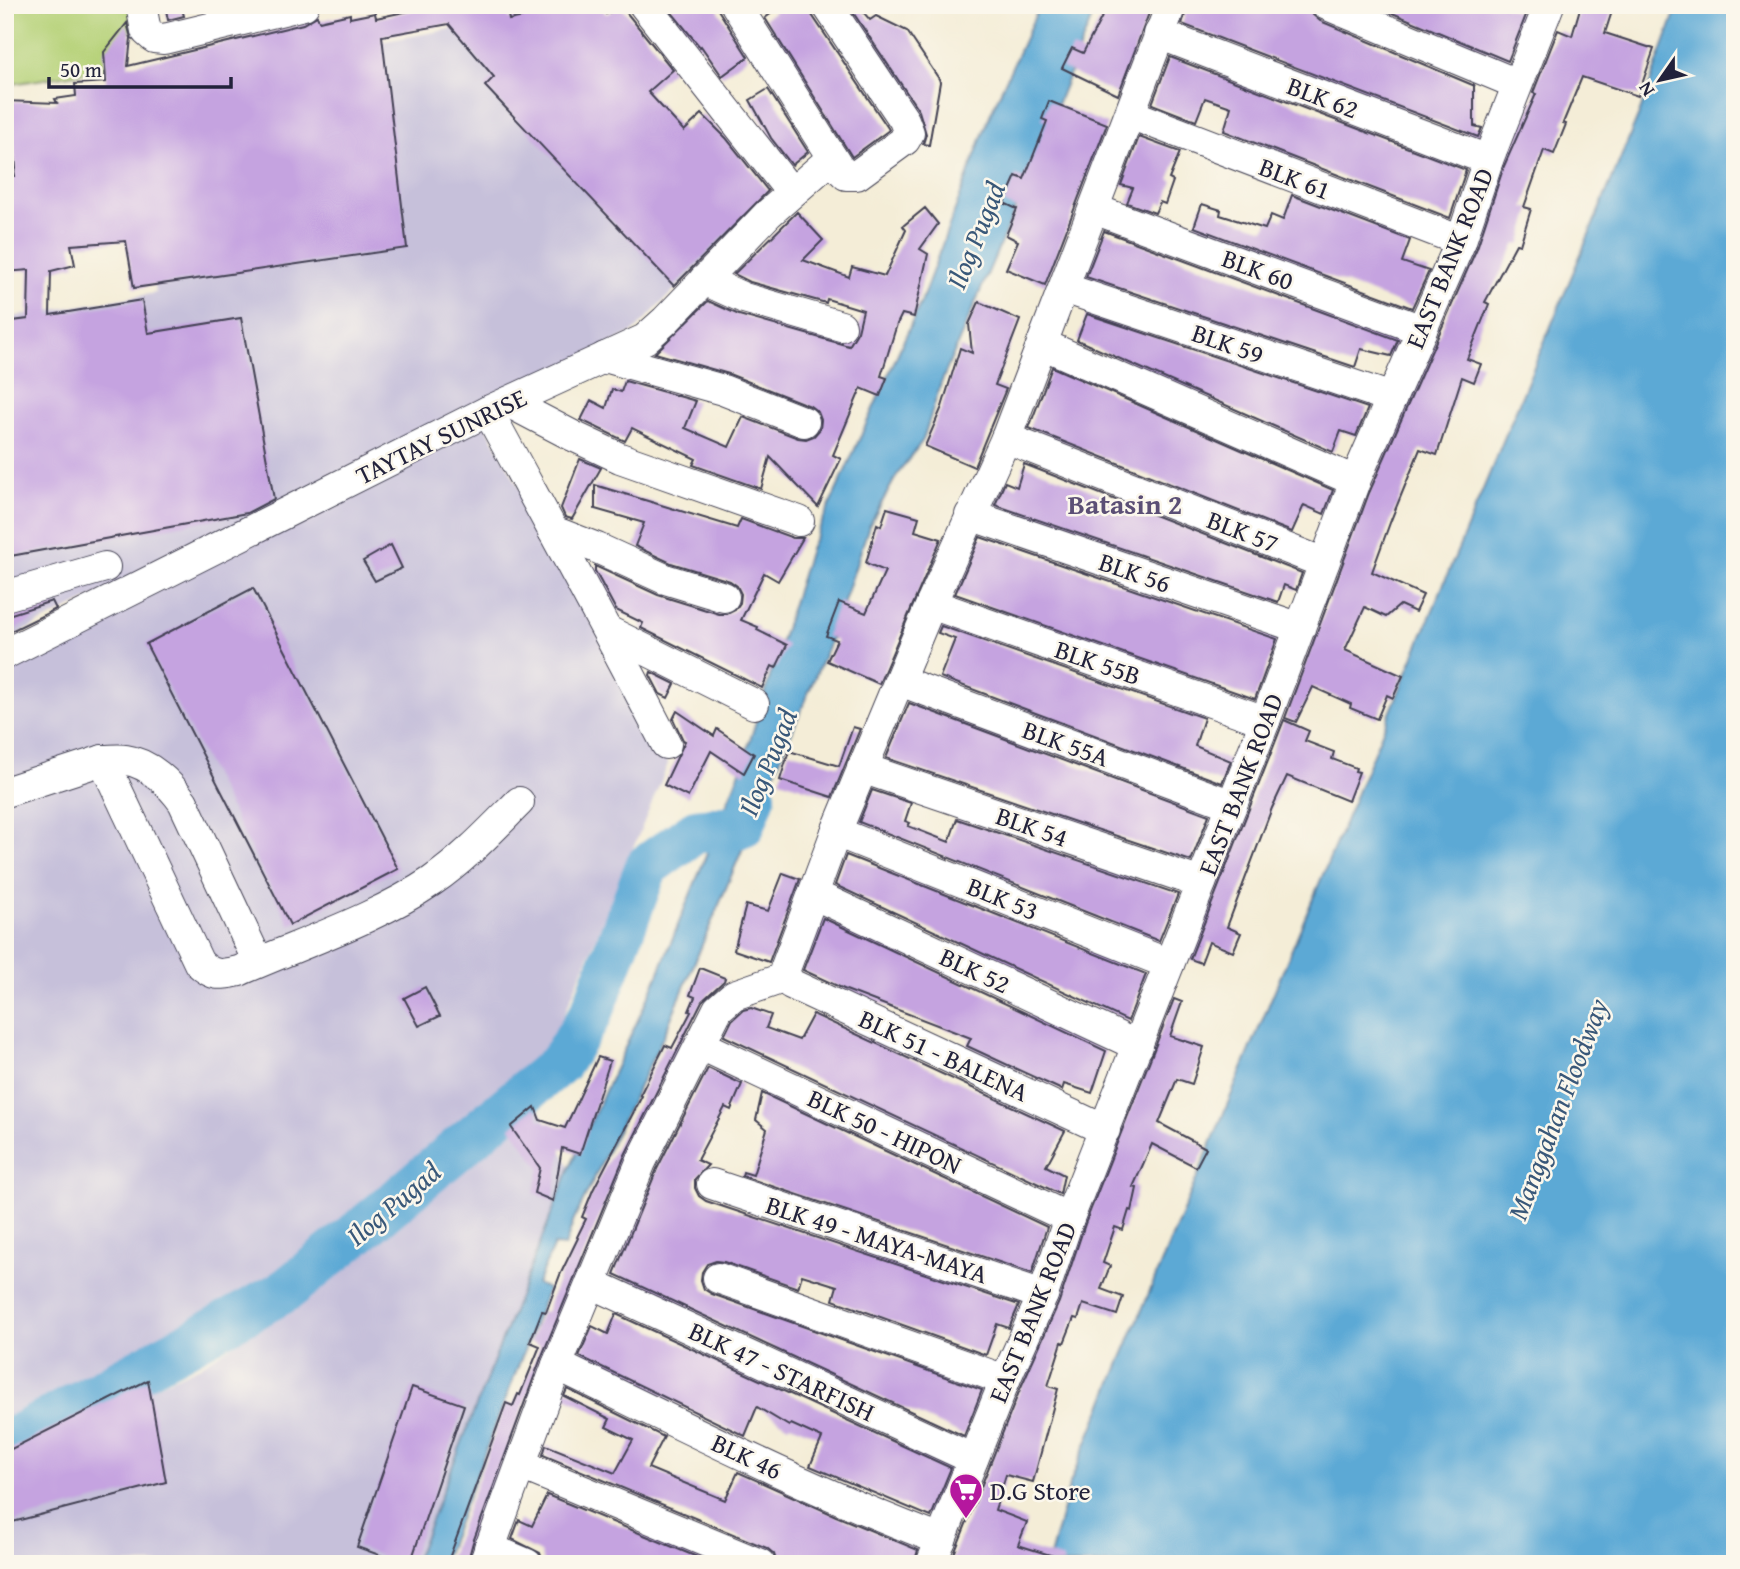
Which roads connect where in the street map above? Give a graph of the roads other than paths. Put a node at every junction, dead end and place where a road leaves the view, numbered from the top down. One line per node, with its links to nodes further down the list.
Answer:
1 (141, 5): 2 (street)
2 (304, 5)
3 (644, 5): 14 (street)
4 (736, 5): 12 (street)
5 (827, 5): 12 (street)
6 (1171, 5): 9 (street)
7 (1327, 5): 10 (street)
8 (1549, 5): 10 (street, EAST BANK ROAD)
9 (1159, 34): 11 (street); 13 (street, BLK 62)
10 (1517, 84): 13 (street, EAST BANK ROAD)
11 (1130, 114): 15 (street); 16 (street, BLK 61)
12 (832, 158): 14 (street, TAYTAY SUNRISE)
13 (1488, 160): 16 (street, EAST BANK ROAD)
14 (791, 192): 17 (street, TAYTAY SUNRISE)
15 (1094, 209): 18 (street); 20 (street, BLK 60)
16 (1461, 241): 20 (street, EAST BANK ROAD)
17 (704, 279): 19 (street); 22 (street, TAYTAY SUNRISE)
18 (1064, 288): 21 (street); 23 (street, BLK 59)
19 (841, 326)
20 (1422, 330): 23 (street, EAST BANK ROAD)
21 (1042, 344): 26 (street); 27 (street)
22 (605, 357): 24 (street, TAYTAY SUNRISE); 25 (street)
23 (1392, 398): 27 (street, EAST BANK ROAD)
24 (498, 406): 29 (street); 30 (street); 38 (street, TAYTAY SUNRISE)
25 (804, 422)
26 (1006, 438): 28 (street); 31 (street, BLK 57)
27 (1355, 481): 31 (street, EAST BANK ROAD)
28 (970, 515): 35 (street); 36 (street, BLK 56)
29 (799, 521)
30 (553, 531): 34 (street); 37 (street)
31 (1324, 563): 36 (street, EAST BANK ROAD)
32 (105, 567): 33 (street)
33 (5, 596)
34 (724, 597)
35 (931, 604): 39 (street); 41 (street, BLK 55B)
36 (1300, 628): 41 (street, EAST BANK ROAD)
37 (608, 631): 40 (street); 42 (street)
38 (5, 654)
39 (900, 681): 44 (street); 47 (street, BLK 55A)
40 (754, 704)
41 (1265, 721): 47 (street, EAST BANK ROAD)
42 (666, 744)
43 (103, 760): 45 (street); 51 (street); 51 (street)
44 (862, 768): 48 (street); 49 (street, BLK 54)
45 (5, 792)
46 (519, 802): 51 (street)
47 (1232, 805): 49 (street, EAST BANK ROAD)
48 (836, 832): 50 (street); 52 (street, BLK 53)
49 (1201, 883): 52 (street, EAST BANK ROAD)
50 (813, 894): 53 (street); 55 (street, BLK 52)
51 (258, 962)
52 (1169, 964): 55 (street, EAST BANK ROAD)
53 (786, 977): 54 (street); 56 (street, BLK 51 - BALENA)
54 (701, 1045): 58 (street, BLK 50 - HIPON); 60 (street)
55 (1138, 1046): 56 (street, EAST BANK ROAD)
56 (1105, 1130): 58 (street, EAST BANK ROAD)
57 (712, 1184): 61 (street, BLK 49 - MAYA-MAYA)
58 (1069, 1218): 61 (street, EAST BANK ROAD)
59 (718, 1278): 63 (street)
60 (591, 1283): 62 (street); 64 (street, BLK 47 - STARFISH)
61 (1043, 1295): 63 (street, EAST BANK ROAD)
62 (557, 1365): 65 (street); 66 (street, BLK 46)
63 (1005, 1380): 64 (street, EAST BANK ROAD)
64 (973, 1459): 66 (street, EAST BANK ROAD)
65 (521, 1465): 67 (street); 69 (street)
66 (936, 1552)
67 (487, 1556): 68 (street)
68 (527, 1564)
69 (760, 1564)

